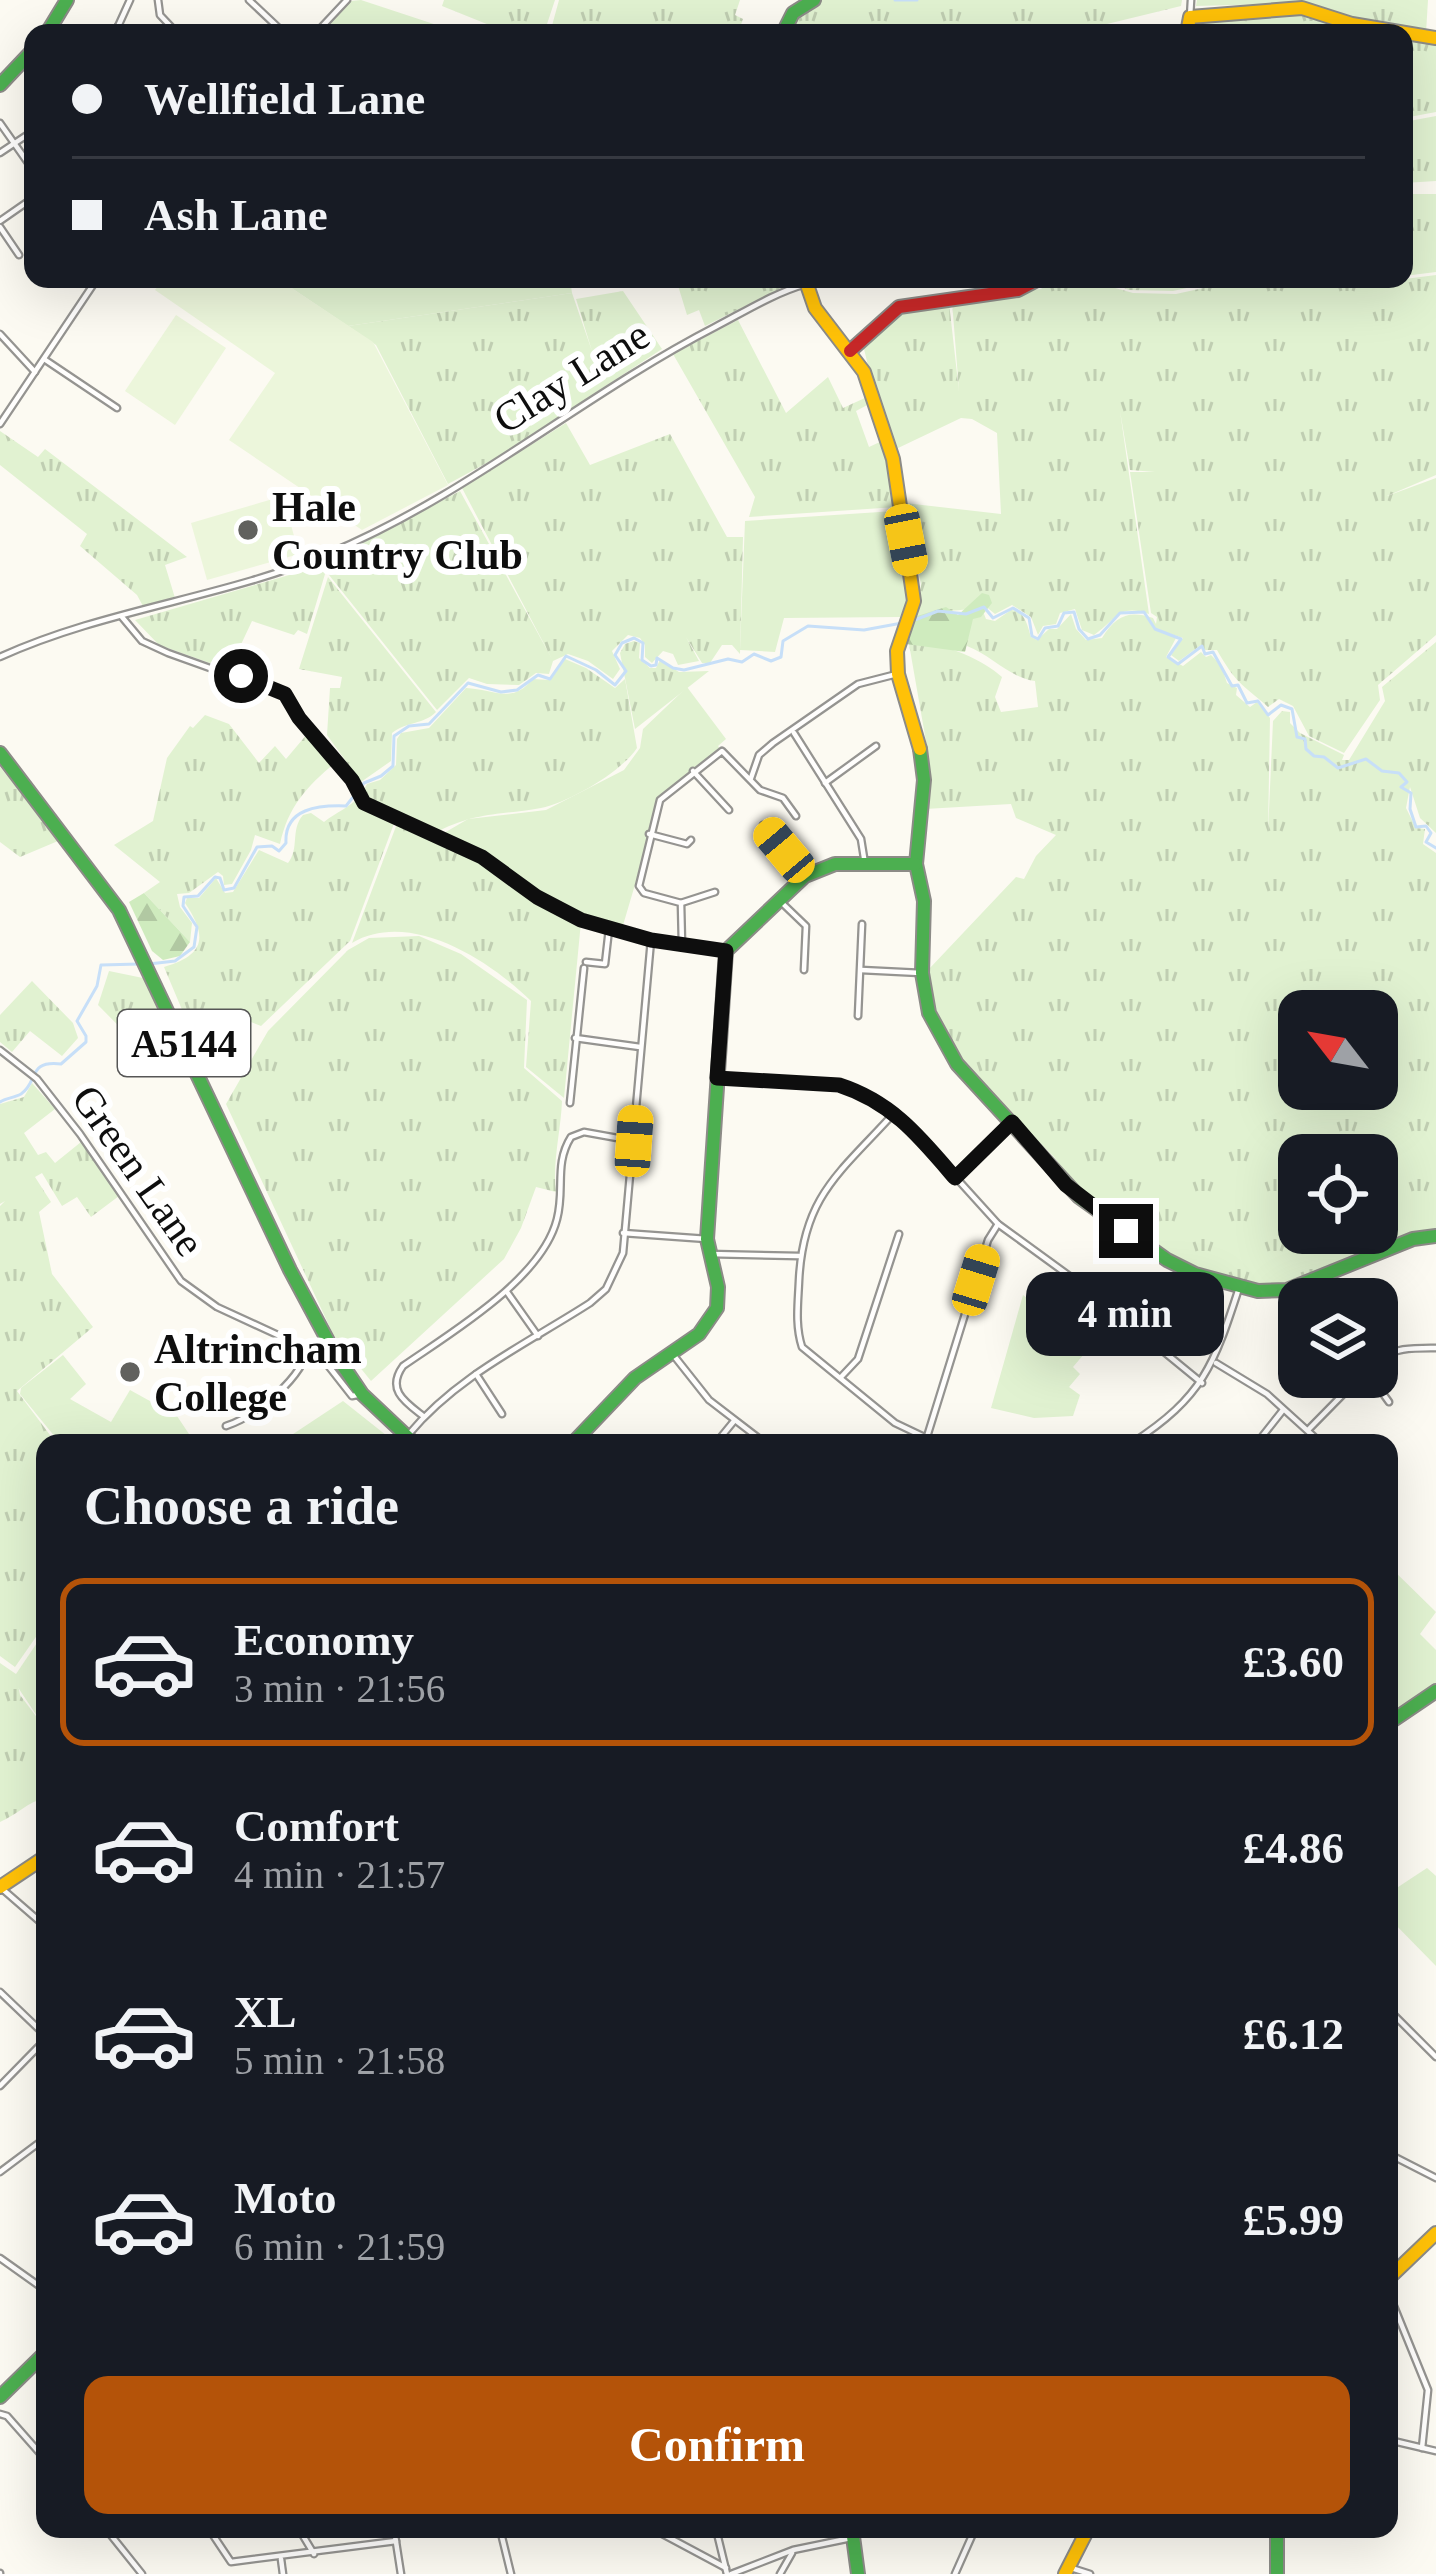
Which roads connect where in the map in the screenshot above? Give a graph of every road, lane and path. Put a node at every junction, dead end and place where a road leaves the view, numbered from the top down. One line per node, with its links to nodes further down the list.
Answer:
1 (249, 0): 6 (street)
2 (347, 0): 7 (street)
3 (814, 0): 8 (street)
4 (1191, 0): 5 (street)
5 (1190, 17): 9 (street); 10 (street)
6 (274, 24)
7 (324, 24)
8 (788, 24)
9 (1189, 24)
10 (1352, 24)
11 (24, 60): 12 (street)
12 (0, 85)
13 (0, 123): 15 (street)
14 (24, 138): 15 (street)
15 (15, 144): 16 (street); 17 (street)
16 (0, 153)
17 (24, 157)
18 (24, 205): 19 (street)
19 (0, 224): 20 (street)
20 (20, 256)
21 (91, 288): 27 (street)
22 (791, 288): 31 (street, Clay Lane)
23 (808, 288): 26 (street, Clay Lane)
24 (1022, 288): 26 (street)
25 (0, 334): 28 (street)
26 (850, 351): 33 (street, Clay Lane)
27 (44, 358): 28 (street); 29 (street)
28 (35, 372): 30 (street)
29 (118, 408)
30 (0, 424)
31 (122, 617): 32 (street, Clay Lane); 52 (street)
32 (0, 657)
33 (898, 674): 34 (street); 46 (street, Clay Lane)
34 (793, 730): 38 (street); 39 (street)
35 (876, 746): 39 (street)
36 (0, 753): 78 (street, A5144)
37 (693, 771): 38 (street); 40 (street); 43 (street)
38 (751, 778): 41 (street)
39 (825, 783): 45 (street)
40 (729, 810)
41 (796, 816)
42 (763, 825): 47 (street)
43 (649, 834): 44 (street); 50 (street)
44 (691, 840)
45 (865, 863): 46 (street); 47 (street)
46 (916, 864): 58 (street, Clay Lane)
47 (806, 875): 49 (street)
48 (715, 892): 50 (street)
49 (779, 901): 55 (street); 56 (street)
50 (681, 903): 54 (street)
51 (862, 924): 57 (street)
52 (609, 929): 53 (street); 60 (street)
53 (651, 940): 54 (street); 61 (street)
54 (682, 945): 55 (street)
55 (726, 951): 63 (street)
56 (804, 970)
57 (861, 970): 58 (street); 59 (street)
58 (922, 973): 66 (street, Clay Lane)
59 (858, 1016)
60 (575, 1038): 61 (street); 64 (street)
61 (641, 1047): 67 (street)
62 (0, 1050): 79 (street, Green Lane)
63 (717, 1078): 65 (street); 73 (street)
64 (570, 1103)
65 (895, 1112): 68 (street); 74 (street)
66 (1012, 1122): 68 (street); 75 (street, Clay Lane)
67 (634, 1141): 70 (street); 76 (street)
68 (955, 1178): 69 (street)
69 (998, 1224): 87 (street); 104 (street)
70 (623, 1233): 73 (street); 77 (street)
71 (899, 1234): 86 (street)
72 (1436, 1236): 75 (street)
73 (708, 1246): 74 (street); 82 (street)
74 (800, 1256): 86 (street)
75 (1239, 1288): 84 (street)
76 (506, 1290): 77 (street); 94 (street)
77 (538, 1336): 85 (street)
78 (326, 1339): 79 (street); 88 (street, A5144)
79 (306, 1346): 96 (street)
80 (1436, 1348): 81 (street)
81 (1398, 1351)
82 (671, 1352): 95 (street); 100 (street)
83 (323, 1359): 88 (street)
84 (1215, 1362): 87 (street); 92 (street)
85 (476, 1373): 93 (street); 94 (street)
86 (842, 1376): 103 (street)
87 (1202, 1383): 105 (street)
88 (362, 1394): 98 (street, A5144)
89 (1339, 1398): 97 (street)
90 (1386, 1398): 91 (street)
91 (1389, 1402)
92 (1285, 1408): 97 (street); 106 (street)
93 (502, 1414)
94 (423, 1416): 99 (street)
95 (734, 1420): 101 (street); 102 (street)
96 (226, 1426)
97 (1308, 1430): 107 (street)
98 (404, 1434)
99 (413, 1434)
100 (582, 1434)
101 (723, 1434)
102 (753, 1434)
103 (915, 1434)
104 (928, 1434)
105 (1142, 1434)
106 (1264, 1434)
107 (1312, 1434)
108 (1436, 1691): 109 (street)
109 (1398, 1717)
110 (36, 1862): 111 (street)
111 (0, 1887): 112 (street)
112 (36, 1918)
113 (0, 1992): 115 (street)
114 (1398, 2019): 117 (street)
115 (36, 2029)
116 (36, 2047): 118 (street)
117 (1436, 2057)
118 (2, 2081)
119 (36, 2145): 121 (street)
120 (1398, 2159): 122 (street)
121 (0, 2172)
122 (1436, 2178)
123 (1436, 2233): 125 (street)
124 (2, 2263): 126 (street)
125 (1398, 2269)
126 (36, 2284)
127 (1398, 2316): 132 (street)
128 (36, 2366): 129 (street)
129 (0, 2397)
130 (0, 2414): 133 (street)
131 (1398, 2442): 132 (street)
132 (1421, 2448): 134 (street)
133 (36, 2449)
134 (1436, 2451)
135 (113, 2538): 154 (street)
136 (215, 2538): 150 (street)
137 (304, 2538): 149 (street)
138 (396, 2538): 147 (street)
139 (502, 2538): 157 (street)
140 (669, 2538): 152 (street)
141 (719, 2538): 152 (street)
142 (835, 2538): 148 (street)
143 (854, 2538): 159 (street)
144 (971, 2538): 160 (street)
145 (1083, 2538): 151 (street)
146 (1277, 2538): 153 (street)
147 (397, 2541): 149 (street); 156 (street)
148 (793, 2550): 152 (street); 158 (street)
149 (314, 2554): 150 (street)
150 (281, 2559): 155 (street)
151 (1066, 2571): 161 (street)
152 (728, 2572)
153 (1279, 2573)
154 (142, 2574)
155 (283, 2574)
156 (401, 2574)
157 (512, 2574)
158 (780, 2574)
159 (859, 2574)
160 (955, 2574)
161 (1090, 2574)

